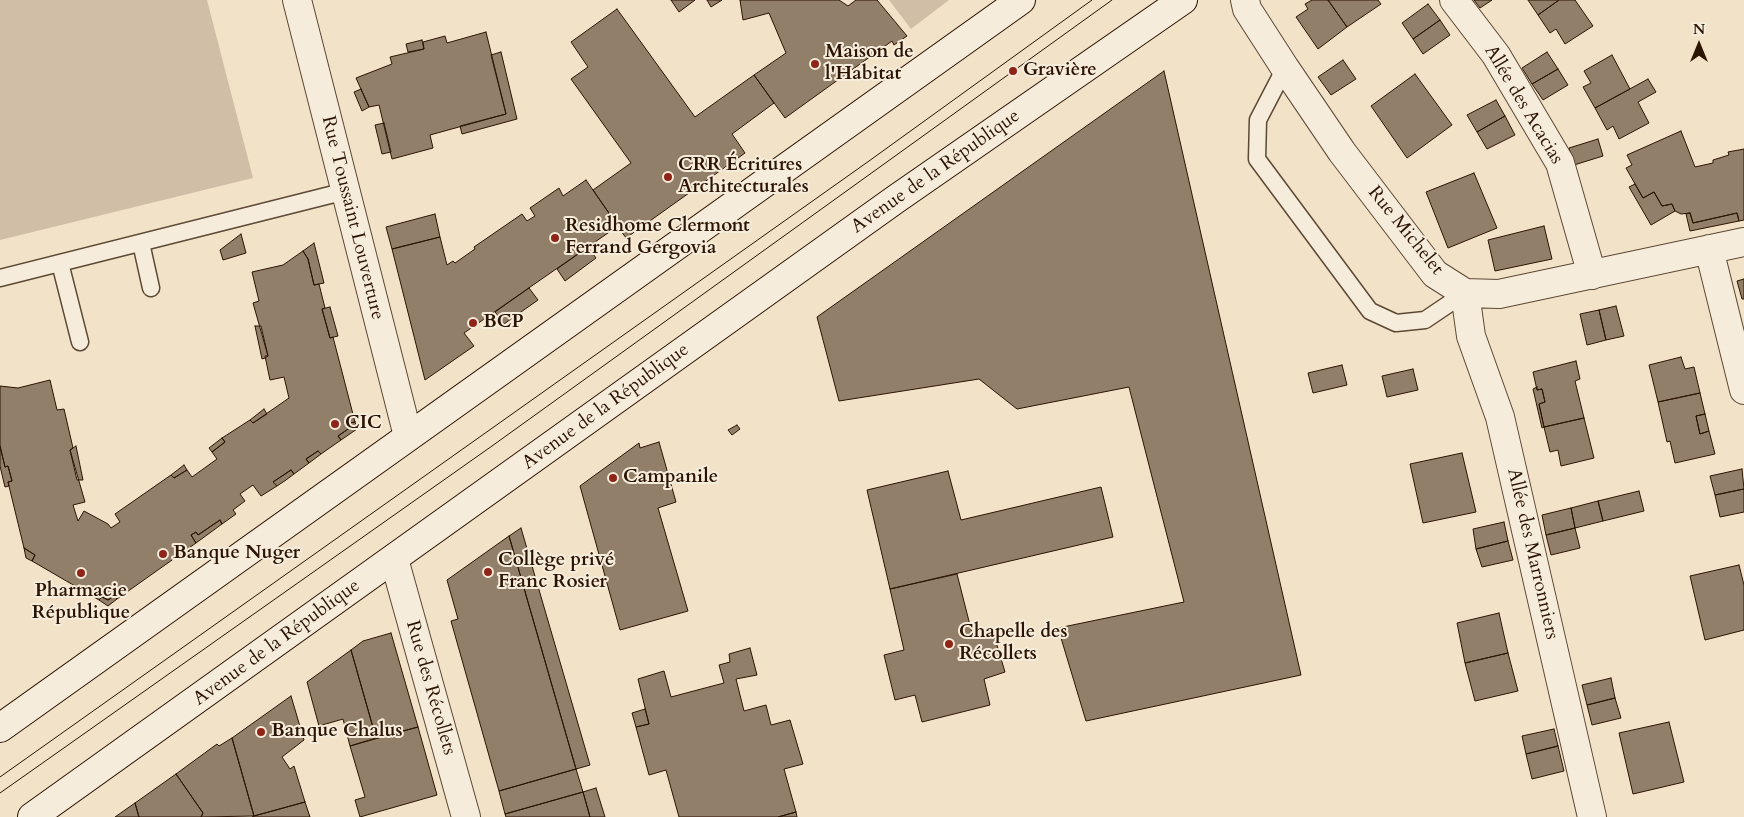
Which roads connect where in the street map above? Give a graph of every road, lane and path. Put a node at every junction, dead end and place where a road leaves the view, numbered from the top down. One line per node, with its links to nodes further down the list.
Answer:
1 (297, 0): 7 (main road, Rue Toussaint Louverture)
2 (1021, 0): 18 (main road)
3 (1183, 0): 19 (main road, Avenue de la République)
4 (1245, 0): 6 (main road, Rue Michelet)
5 (1454, 0): 12 (main road, Allée des Acacias)
6 (1285, 68): 15 (main road, Rue Michelet); 15 (lane)
7 (346, 191): 8 (lane); 18 (main road, Rue Toussaint Louverture)
8 (141, 242): 11 (lane); 14 (lane)
9 (1744, 242): 10 (main road)
10 (1709, 249): 12 (main road); 17 (main road)
11 (60, 263): 13 (lane); 16 (lane)
12 (1592, 275): 15 (main road)
13 (0, 278)
14 (151, 288)
15 (1465, 293): 23 (main road, Allée des Marronniers)
16 (80, 342)
17 (1744, 390)
18 (408, 436): 20 (main road)
19 (394, 559): 21 (main road, Avenue de la République); 22 (main road, Rue des Récollets)
20 (0, 728)
21 (32, 817)
22 (466, 817)
23 (1592, 817)

